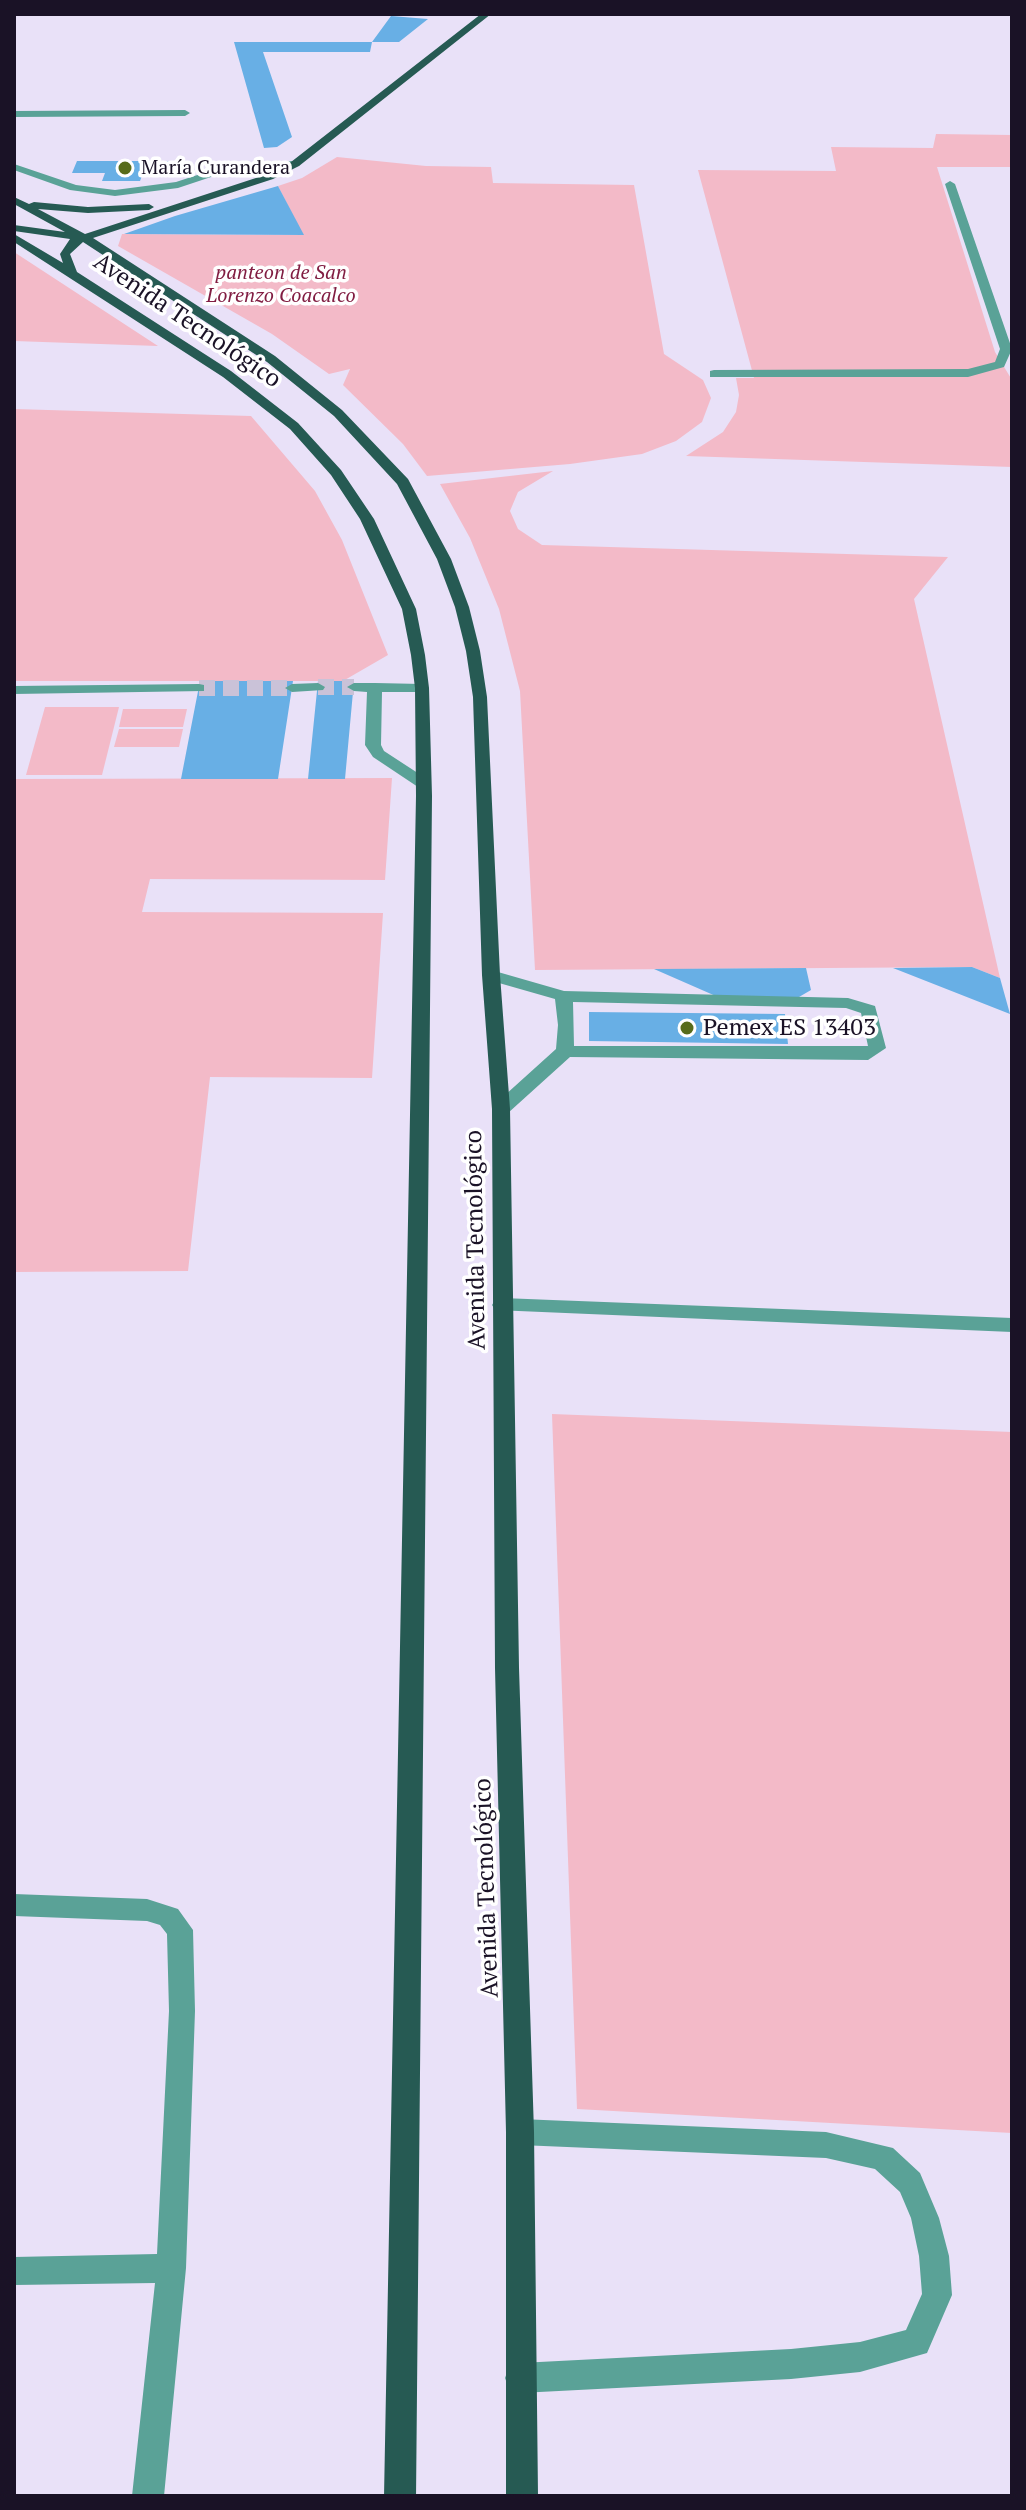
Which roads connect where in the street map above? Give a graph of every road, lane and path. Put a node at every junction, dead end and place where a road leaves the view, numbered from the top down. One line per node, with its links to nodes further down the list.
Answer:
1 (487, 14): 4 (main road)
2 (185, 113): 3 (lane)
3 (14, 114)
4 (295, 164): 5 (lane); 8 (main road)
5 (17, 169)
6 (950, 184): 13 (lane)
7 (18, 202): 8 (main road); 11 (main road, Avenida Tecnológico)
8 (189, 202): 11 (main road)
9 (14, 228): 11 (main road)
10 (14, 237): 12 (main road, Avenida Tecnológico)
11 (83, 237): 12 (main road); 22 (main road, Avenida Tecnológico)
12 (72, 275): 19 (main road, Avenida Tecnológico)
13 (714, 374)
14 (318, 687): 18 (lane)
15 (354, 687): 16 (lane)
16 (375, 687): 19 (lane); 21 (lane)
17 (199, 688): 20 (lane)
18 (292, 688)
19 (422, 688): 21 (main road, Avenida Tecnológico)
20 (14, 690)
21 (424, 784): 34 (main road, Avenida Tecnológico)
22 (491, 975): 23 (lane); 25 (main road, Avenida Tecnológico)
23 (563, 996): 24 (lane); 24 (lane)
24 (565, 1051): 25 (lane)
25 (501, 1109): 26 (main road, Avenida Tecnológico)
26 (502, 1305): 27 (lane); 29 (main road, Avenida Tecnológico)
27 (1012, 1325)
28 (14, 1905): 30 (lane)
29 (520, 2132): 32 (main road, Avenida Tecnológico); 32 (lane)
30 (171, 2268): 31 (lane); 33 (lane)
31 (14, 2271)
32 (520, 2378): 35 (main road, Avenida Tecnológico)
33 (148, 2496)
34 (400, 2496)
35 (522, 2496)

